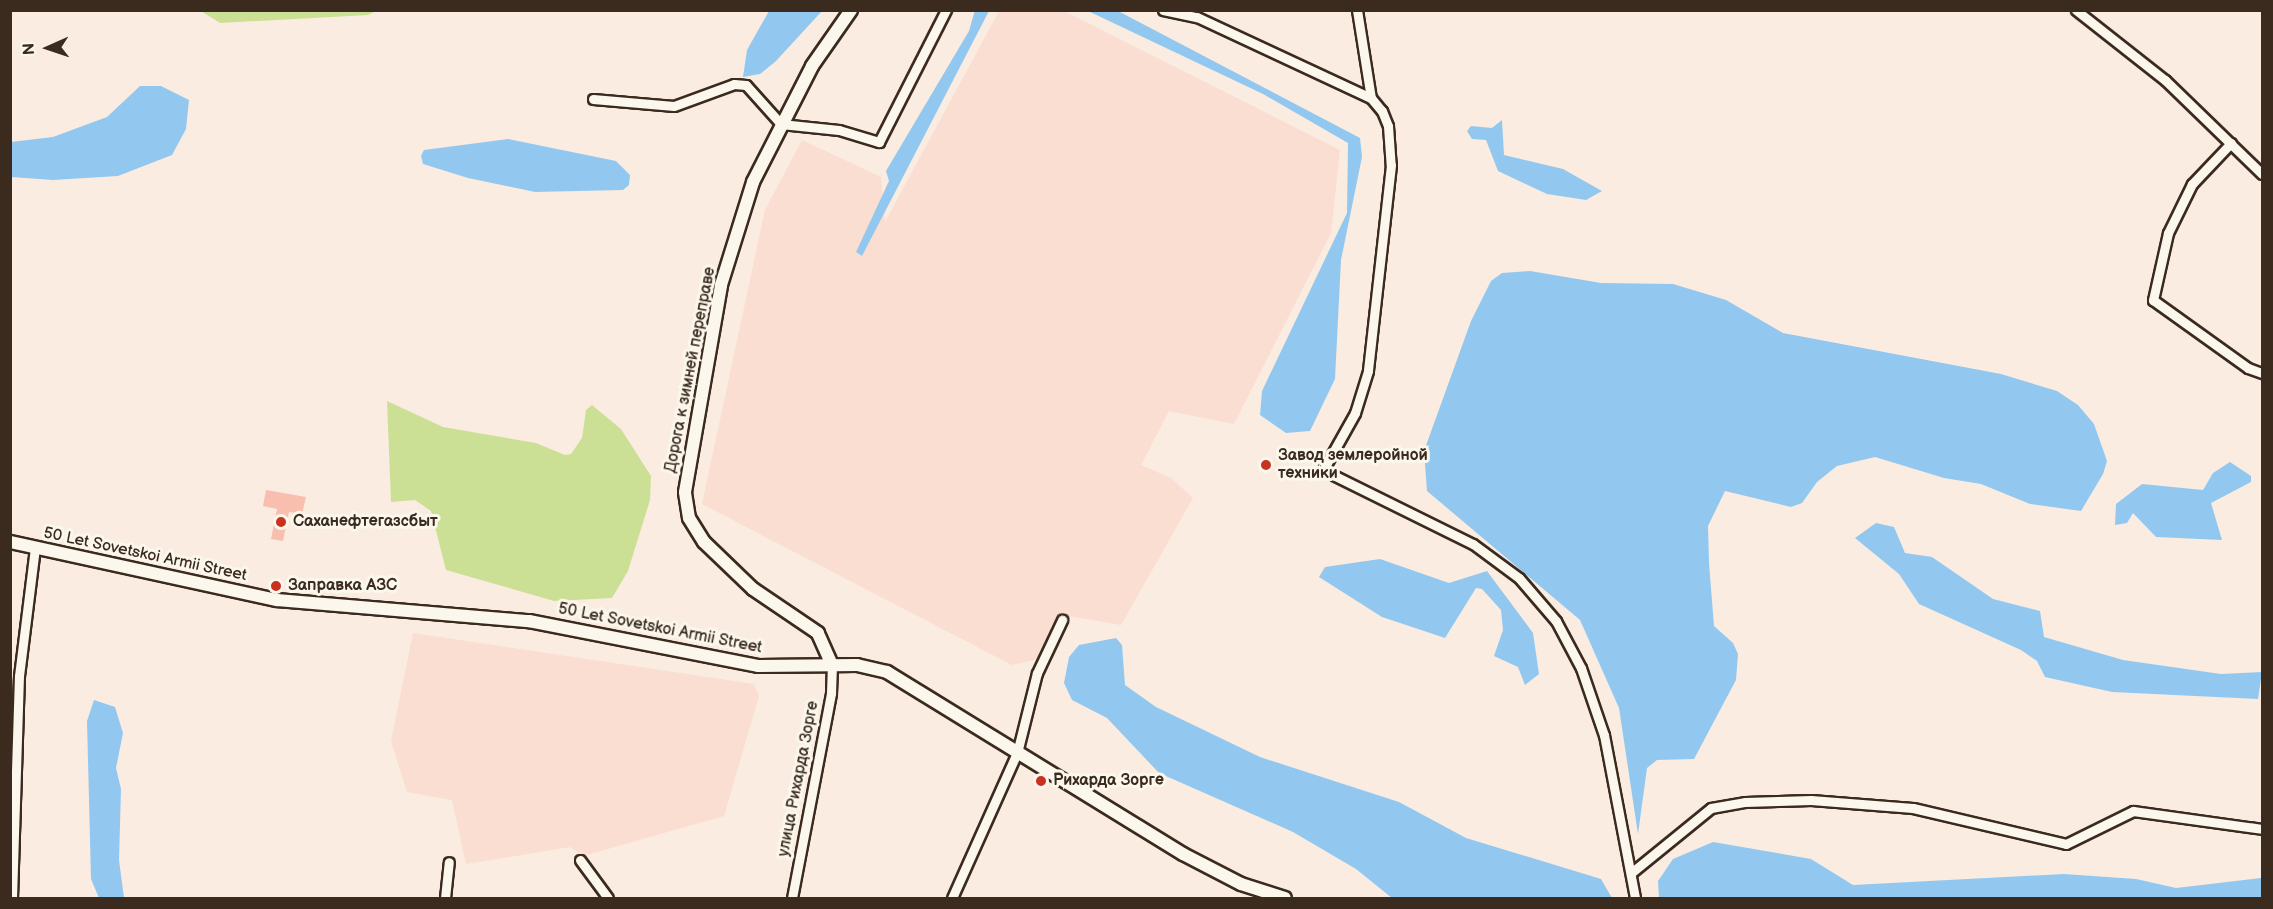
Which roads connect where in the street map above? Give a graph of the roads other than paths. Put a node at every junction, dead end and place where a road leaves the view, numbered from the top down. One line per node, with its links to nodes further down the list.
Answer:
1 (851, 10): 8 (main road, Дорога к зимней переправе)
2 (946, 10): 8 (street)
3 (1163, 10): 6 (street)
4 (1357, 10): 6 (street)
5 (2076, 10): 9 (street)
6 (1371, 98): 20 (street)
7 (593, 99): 8 (street)
8 (781, 124): 15 (main road, Дорога к зимней переправе)
9 (2231, 142): 10 (street); 11 (street)
10 (2262, 174)
11 (2262, 373)
12 (10, 542): 13 (main road, 50 Let Sovetskoi Armii Street)
13 (35, 548): 15 (main road, 50 Let Sovetskoi Armii Street); 21 (street)
14 (1062, 620): 16 (street)
15 (832, 665): 16 (main road, 50 Let Sovetskoi Armii Street); 24 (street, улица Рихарда Зорге)
16 (1017, 753): 25 (street); 26 (main road, 50 Let Sovetskoi Armii Street)
17 (2262, 829): 20 (street)
18 (580, 860): 23 (street)
19 (448, 861): 22 (street)
20 (1630, 873): 27 (street)
21 (12, 898)
22 (446, 898)
23 (608, 898)
24 (792, 898)
25 (952, 898)
26 (1285, 898)
27 (1635, 898)

